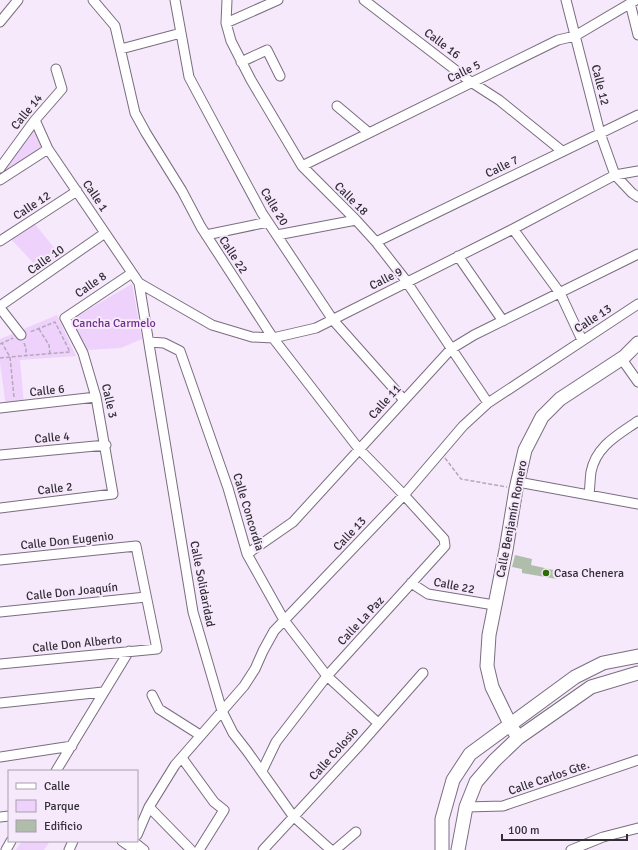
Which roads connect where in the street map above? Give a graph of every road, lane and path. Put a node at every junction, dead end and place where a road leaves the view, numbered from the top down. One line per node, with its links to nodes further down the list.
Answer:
1 (18, 0): 9 (street)
2 (93, 0): 14 (street, Calle 22)
3 (175, 0): 11 (street, Calle 20)
4 (227, 0): 10 (street, Calle 18)
5 (278, 0): 10 (street)
6 (364, 0): 18 (street, Calle 16)
7 (566, 0): 13 (street, Calle 12)
8 (633, 2): 12 (street); 13 (street, Calle 5)
9 (0, 22)
10 (226, 22): 15 (street, Calle 18)
11 (181, 33): 14 (street); 34 (street, Calle 20)
12 (638, 35)
13 (575, 36): 18 (street, Calle 5); 23 (street, Calle 12)
14 (121, 49): 37 (street, Calle 22)
15 (241, 62): 17 (street); 26 (street, Calle 18)
16 (56, 69): 21 (street, Calle 14)
17 (280, 76)
18 (471, 82): 22 (street, Calle 5); 25 (street, Calle 16)
19 (337, 106): 22 (street)
20 (638, 115): 23 (street, Calle 7)
21 (35, 120): 24 (street, Calle 1); 27 (street, Calle 14)
22 (369, 133): 26 (street, Calle 5)
23 (600, 133): 25 (street, Calle 7); 29 (street, Calle 12)
24 (48, 149): 30 (street); 31 (street, Calle 1)
25 (562, 151): 40 (street, Calle 7)
26 (302, 166): 33 (street, Calle 18)
27 (0, 168)
28 (638, 171): 29 (street, Calle 9)
29 (615, 176): 32 (street); 35 (street, Calle 9)
30 (0, 180)
31 (77, 191): 36 (street, Calle 1); 39 (street, Calle 12)
32 (638, 197)
33 (356, 220): 38 (street); 40 (street, Calle 18)
34 (268, 222): 37 (street); 38 (street, Calle 20)
35 (513, 228): 42 (street, Calle 9); 46 (street)
36 (105, 233): 43 (street, Calle 1); 48 (street, Calle 10)
37 (206, 235): 55 (street, Calle 22)
38 (277, 236): 50 (street, Calle 20)
39 (0, 241)
40 (376, 242): 44 (street, Calle 18)
41 (638, 254): 46 (street, Calle 11)
42 (458, 256): 44 (street, Calle 9); 51 (street)
43 (132, 273): 45 (street, Calle 1); 49 (street, Calle 8)
44 (407, 282): 50 (street, Calle 9); 60 (street, Calle 18)
45 (139, 283): 55 (street, Calle 9); 57 (street, Calle Solidaridad)
46 (560, 293): 51 (street, Calle 11); 56 (street)
47 (638, 304): 56 (street, Calle 13)
48 (0, 307): 54 (street)
49 (65, 318): 67 (street, Calle 3)
50 (333, 320): 55 (street, Calle 9); 68 (street, Calle 20)
51 (503, 321): 60 (street, Calle 11)
52 (55, 322): 61 (path)
53 (39, 328): 61 (path)
54 (21, 335): 62 (path)
55 (273, 338): 74 (street, Calle 22)
56 (582, 340): 69 (street, Calle 13)
57 (149, 342): 83 (street, Calle Concordia); 99 (street, Calle Solidaridad)
58 (2, 343): 64 (path)
59 (638, 343): 65 (street, Calle Benjamín Romero)
60 (451, 349): 68 (street, Calle 11); 69 (street, Calle 18)
61 (50, 354): 62 (path)
62 (26, 356): 64 (path)
63 (0, 358): 64 (path)
64 (10, 358): 70 (path)
65 (621, 358): 66 (street); 77 (street, Calle Benjamín Romero)
66 (638, 382)
67 (96, 397): 70 (street, Calle 6); 73 (street, Calle 3)
68 (404, 400): 74 (street, Calle 11)
69 (488, 403): 75 (street, Calle 13)
70 (16, 406): 71 (street, Calle 6)
71 (0, 408)
72 (638, 421): 80 (street)
73 (106, 445): 76 (street, Calle 4); 78 (street, Calle 3)
74 (359, 449): 79 (street, Calle 22); 83 (street, Calle 11)
75 (441, 452): 77 (path); 79 (street, Calle 13)
76 (0, 455)
77 (517, 486): 80 (street); 87 (street, Calle Benjamín Romero)
78 (113, 494): 82 (street, Calle 2)
79 (404, 494): 85 (street, Calle La Paz); 89 (street, Calle 13)
80 (589, 494): 81 (street)
81 (638, 504)
82 (0, 508)
83 (247, 554): 89 (street, Calle Concordia)
84 (0, 560): 86 (street, Calle Don Eugenio)
85 (411, 583): 87 (street, Calle 22); 95 (street, Calle La Paz)
86 (146, 597): 88 (street, Calle Don Joaquín); 90 (street, Calle Don Alberto)
87 (494, 605): 101 (street, Calle Benjamín Romero)
88 (0, 612)
89 (284, 620): 95 (street, Calle Concordia); 99 (street, Calle 13)
90 (129, 651): 92 (street, Calle Don Alberto); 96 (street)
91 (638, 656): 101 (street)
92 (0, 664)
93 (422, 673): 100 (street, Calle Colosio)
94 (638, 673): 103 (street)
95 (327, 676): 100 (street, Calle Concordia); 109 (street, Calle La Paz)
96 (103, 692): 98 (street); 104 (street)
97 (152, 694): 102 (street)
98 (0, 704)
99 (222, 711): 102 (street, Calle 13); 109 (street, Calle Solidaridad)
100 (378, 723): 112 (street, Calle Colosio)
101 (510, 724): 103 (street, Calle Benjamín Romero); 123 (street)
102 (200, 735): 106 (street, Calle 13)
103 (518, 738): 111 (street)
104 (72, 746): 105 (street); 108 (street)
105 (0, 757)
106 (182, 758): 110 (street, Calle 13); 119 (street)
107 (638, 760): 111 (street, Calle Carlos Gte.)
108 (57, 770)
109 (262, 771): 112 (street, Calle Solidaridad)
110 (149, 807): 115 (street, Calle 13); 118 (street)
111 (466, 807): 124 (street)
112 (293, 816): 120 (street, Calle Colosio); 121 (street, Calle Solidaridad)
113 (638, 828): 125 (street)
114 (356, 832): 122 (street)
115 (138, 833)
116 (134, 843): 117 (street)
117 (144, 850)
118 (191, 850)
119 (199, 850)
120 (263, 850)
121 (331, 850)
122 (335, 850)
123 (442, 850)
124 (458, 850)
125 (571, 850)

